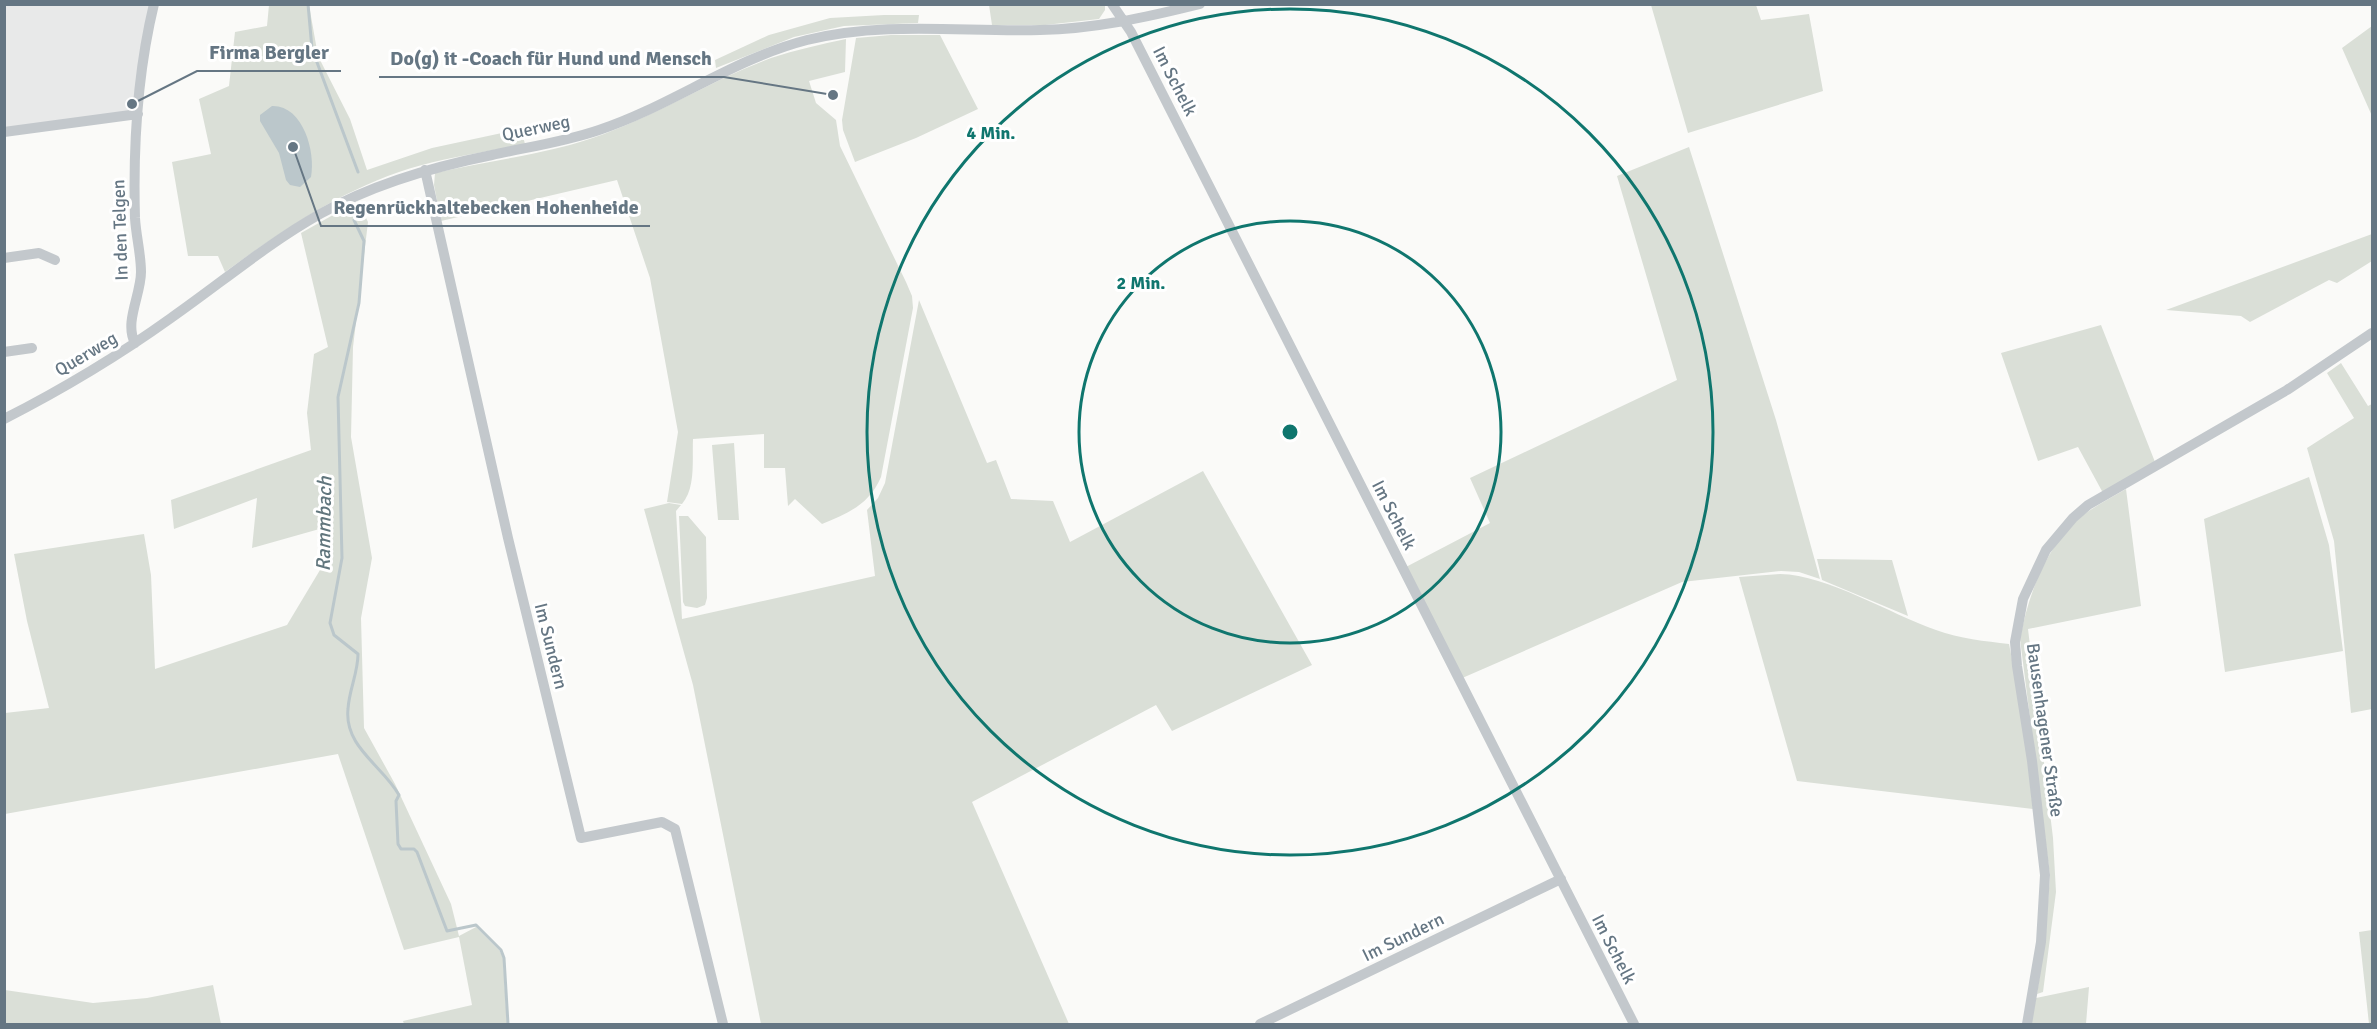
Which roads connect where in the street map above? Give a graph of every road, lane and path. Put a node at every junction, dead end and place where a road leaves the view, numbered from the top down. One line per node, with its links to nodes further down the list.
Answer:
1 (154, 4): 5 (street, In den Telgen)
2 (1112, 4): 4 (street, Im Schelk)
3 (1200, 4): 4 (street, Querweg)
4 (1125, 21): 7 (street, Querweg); 15 (street, Im Schelk)
5 (138, 114): 6 (street); 11 (street, In den Telgen)
6 (4, 132)
7 (425, 170): 11 (street, Querweg); 16 (street, Im Sundern)
8 (4, 258): 9 (street)
9 (55, 260)
10 (2373, 333): 19 (street, Bausenhagener Straße)
11 (135, 343): 14 (street, Querweg)
12 (32, 348): 13 (street)
13 (4, 352)
14 (4, 418)
15 (1561, 879): 17 (street, Im Sundern); 18 (street, Im Schelk)
16 (723, 1024)
17 (1260, 1024)
18 (1634, 1024)
19 (2027, 1024)

